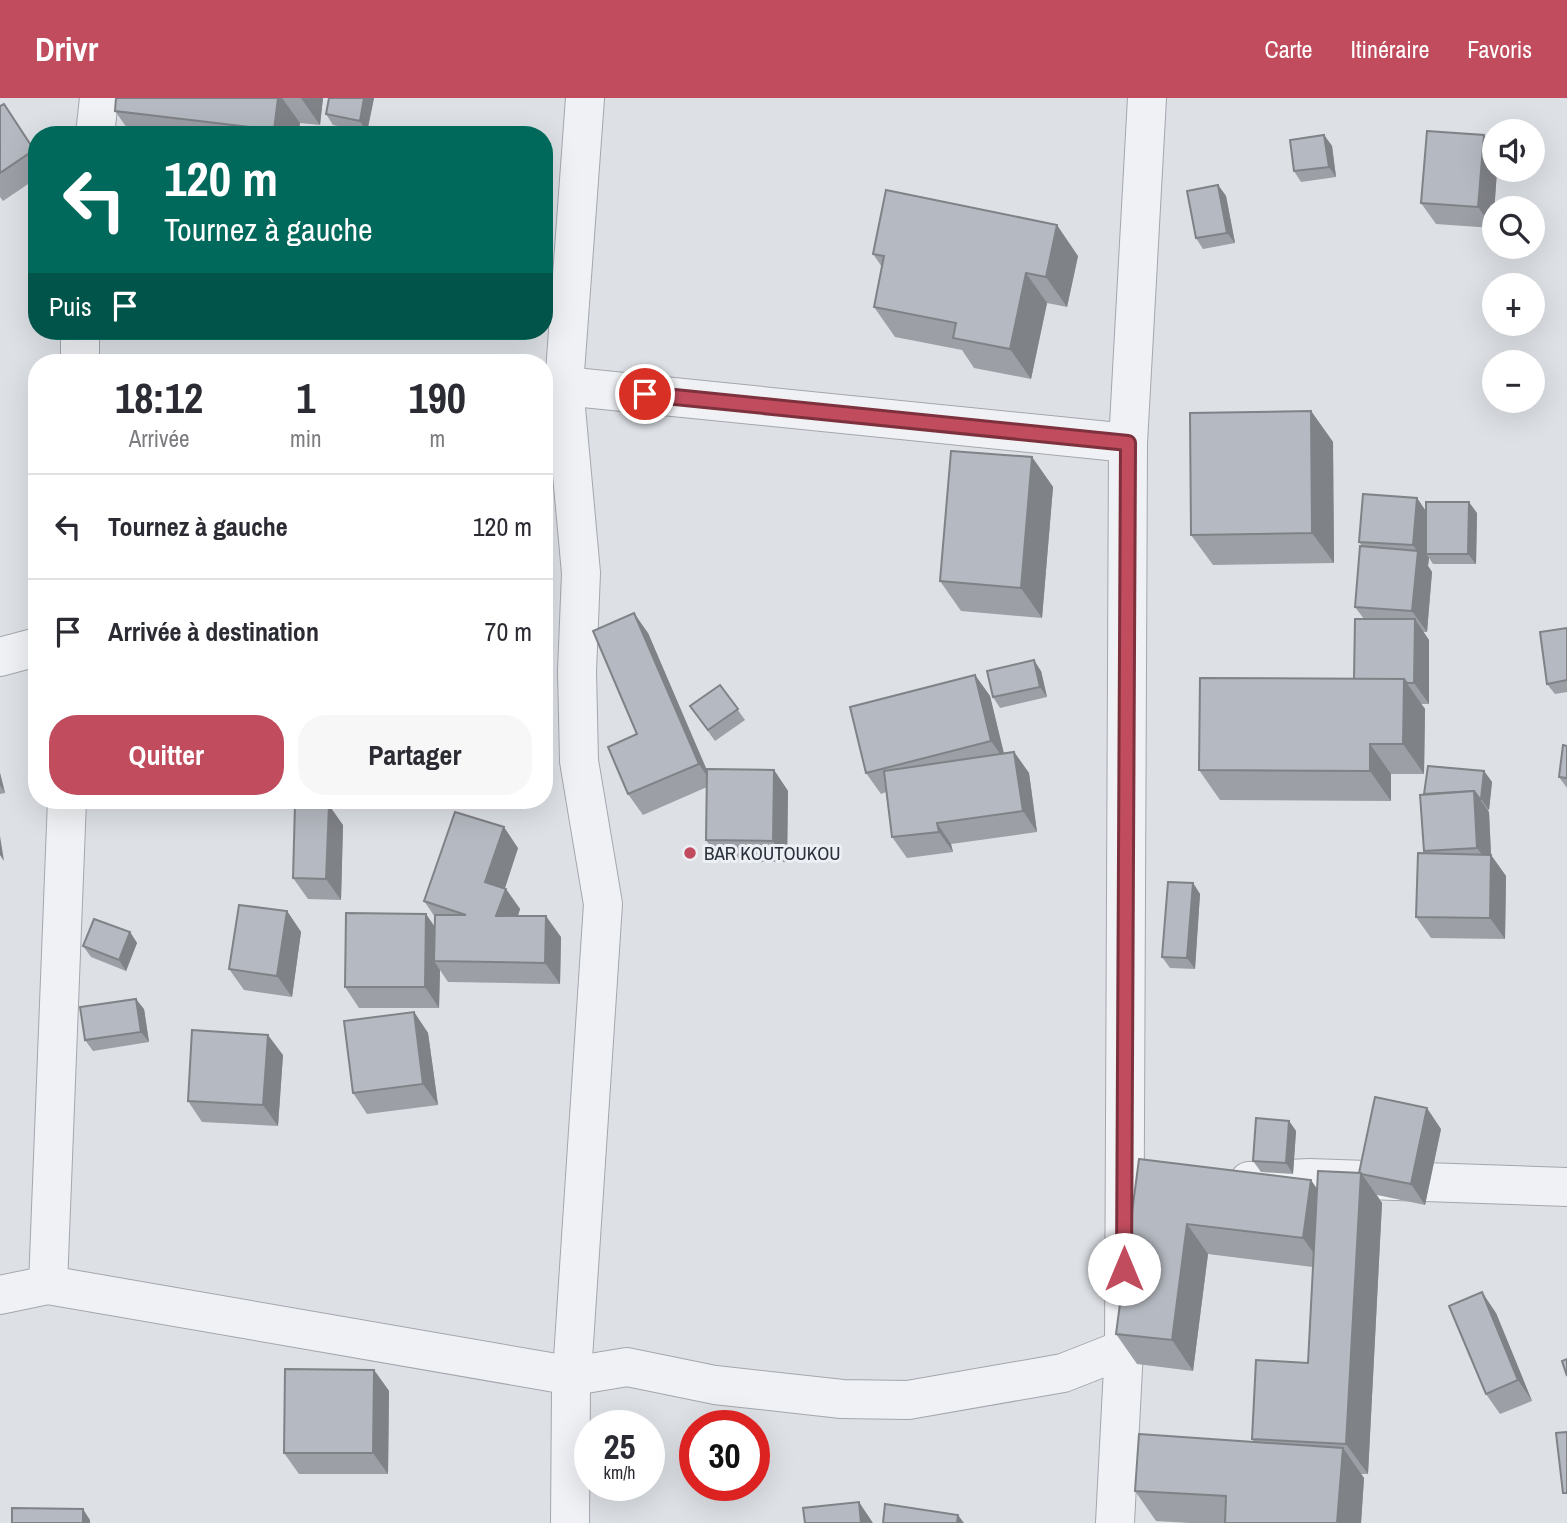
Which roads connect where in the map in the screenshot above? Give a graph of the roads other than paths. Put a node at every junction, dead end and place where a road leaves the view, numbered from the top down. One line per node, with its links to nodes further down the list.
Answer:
1 (99, 98): 4 (street)
2 (585, 98): 5 (street)
3 (1147, 98): 6 (street)
4 (96, 126)
5 (564, 386): 6 (street); 17 (street)
6 (1128, 443): 13 (street)
7 (28, 649): 8 (street)
8 (0, 657)
9 (67, 809): 14 (street)
10 (1217, 1183): 12 (street)
11 (1164, 1186): 13 (street)
12 (1567, 1187)
13 (1125, 1188): 16 (street)
14 (48, 1285): 15 (street); 17 (street)
15 (0, 1295)
16 (1124, 1349): 17 (street); 19 (street)
17 (573, 1376): 18 (street)
18 (569, 1523)
19 (1115, 1523)

